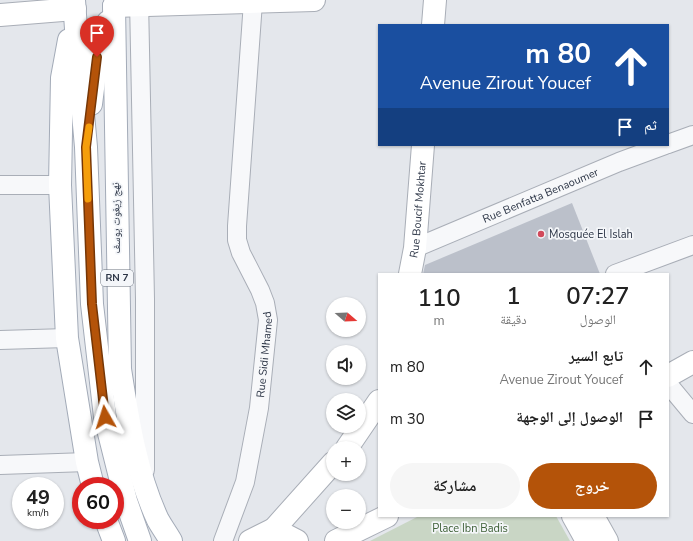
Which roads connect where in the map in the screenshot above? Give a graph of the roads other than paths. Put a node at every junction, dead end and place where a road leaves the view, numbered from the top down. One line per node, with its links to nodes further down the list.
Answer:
1 (314, 0): 3 (main road)
2 (435, 0): 8 (main road)
3 (253, 2): 5 (main road); 41 (street, Rue Sidi Mhamed)
4 (115, 3): 5 (main road); 13 (main road, RN 7); 32 (main road, نهج زيغوت يوسف / RN 7)
5 (139, 3): 32 (street)
6 (74, 5): 7 (main road); 13 (main road, RN 7); 15 (main road)
7 (0, 15)
8 (433, 24)
9 (693, 135): 10 (street, Rue Benfatta Benaoumer)
10 (669, 143)
11 (423, 146): 17 (main road, Rue Boucif Mokhtar)
12 (662, 146): 17 (street, Rue Benfatta Benaoumer)
13 (86, 147): 39 (main road, RN 7)
14 (0, 185): 15 (street)
15 (60, 186): 20 (main road)
16 (693, 245): 19 (street)
17 (415, 248): 18 (main road, Rue Boucif Mokhtar)
18 (410, 273)
19 (618, 273)
20 (67, 338): 21 (street); 28 (main road)
21 (0, 340)
22 (693, 362): 23 (main road)
23 (669, 375)
24 (669, 385): 26 (street)
25 (378, 402): 27 (main road)
26 (693, 414)
27 (352, 441)
28 (87, 462): 29 (street); 31 (main road)
29 (0, 465)
30 (326, 471): 37 (main road)
31 (91, 477)
32 (145, 484): 40 (main road, نهج زيغوت يوسف / RN 7)
33 (385, 517): 44 (main road)
34 (574, 517): 45 (main road)
35 (594, 517): 46 (main road)
36 (109, 529): 38 (main road)
37 (272, 535): 42 (main road); 43 (main road)
38 (114, 541)
39 (140, 541)
40 (171, 541)
41 (223, 541)
42 (250, 541)
43 (297, 541)
44 (336, 541)
45 (587, 541)
46 (607, 541)

